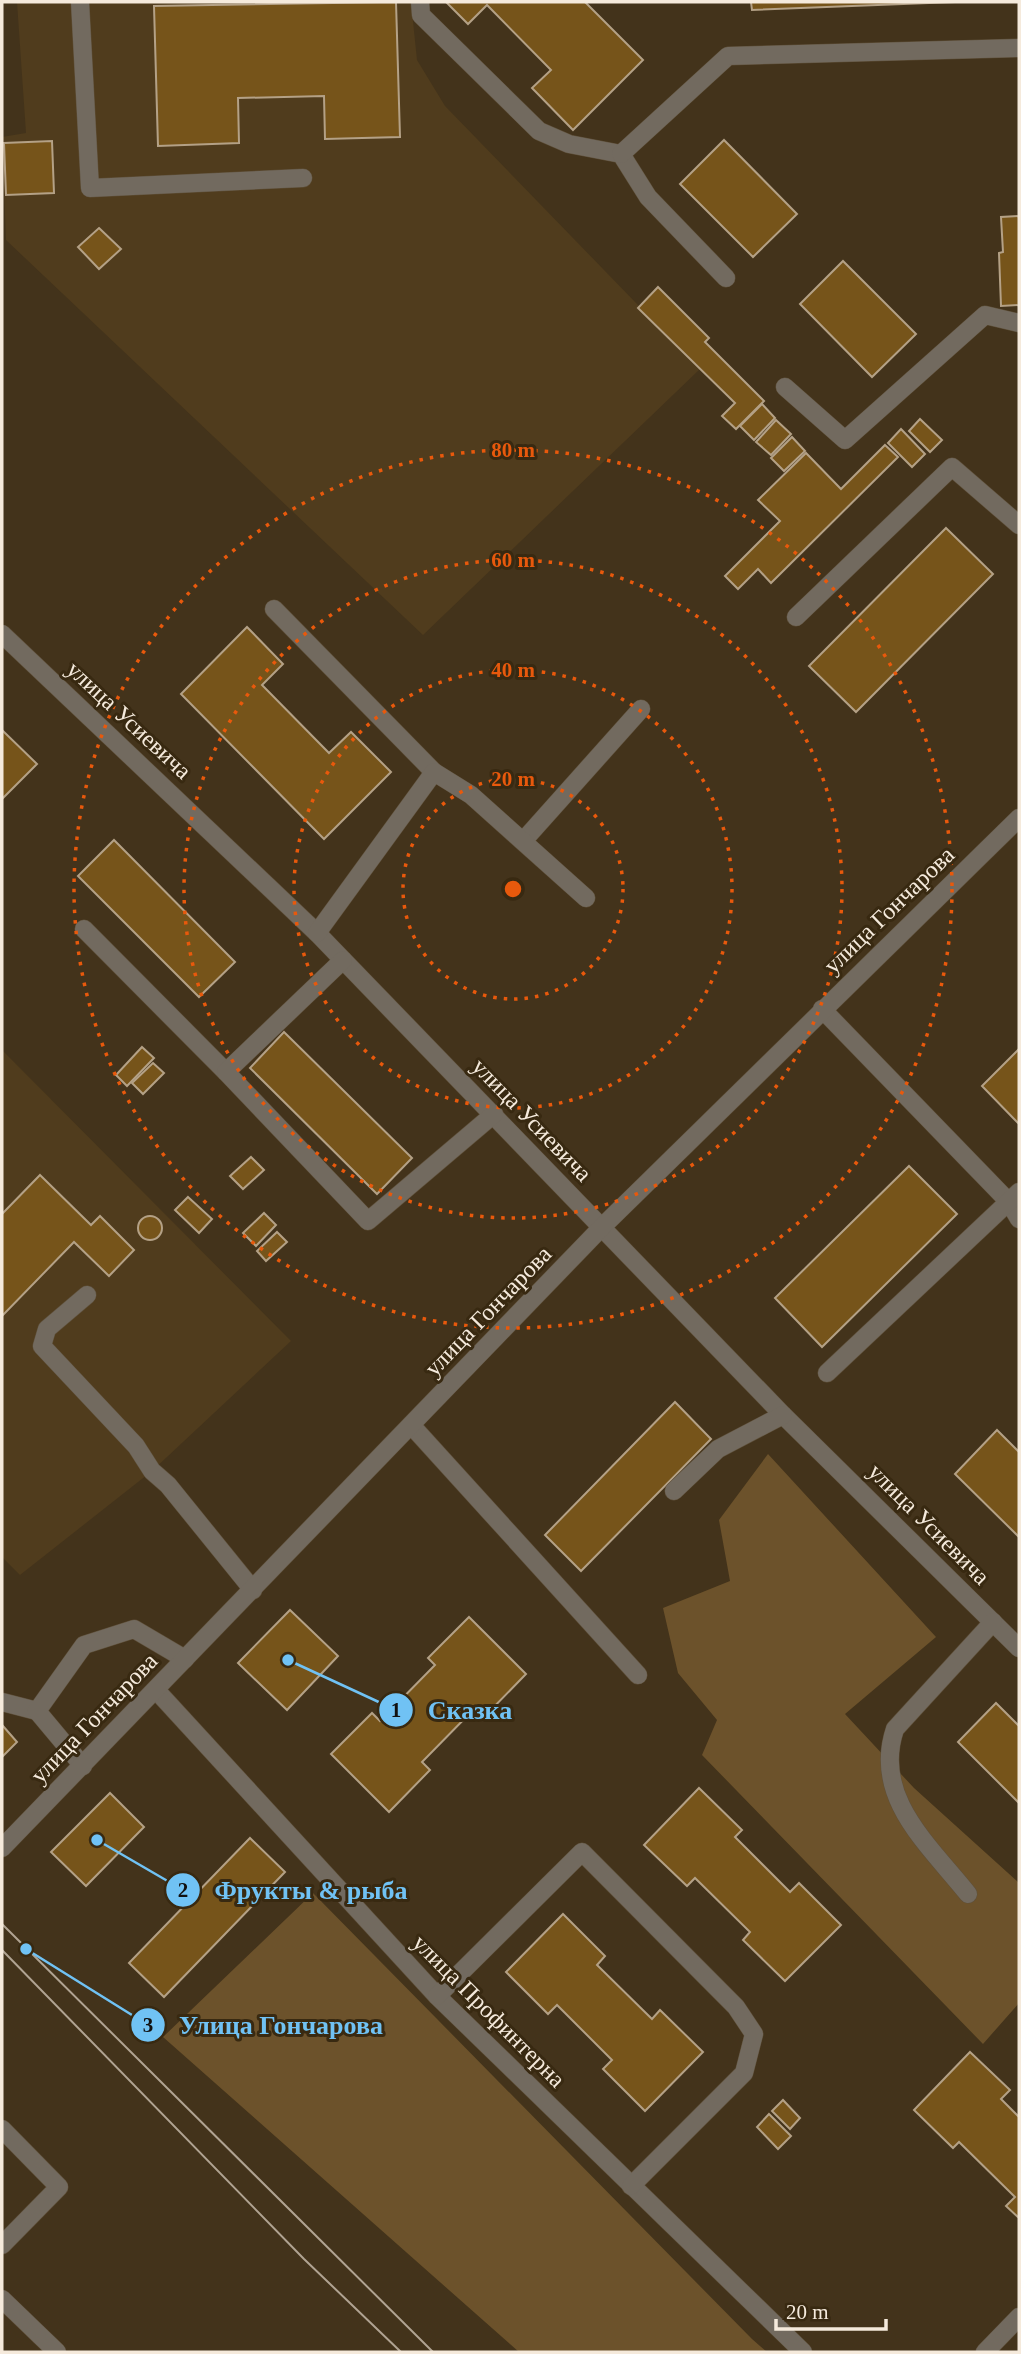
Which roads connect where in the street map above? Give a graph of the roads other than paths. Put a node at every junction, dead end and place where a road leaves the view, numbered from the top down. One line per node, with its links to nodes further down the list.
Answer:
1 (80, 2): 5 (street)
2 (420, 2): 4 (street)
3 (1019, 48): 4 (street)
4 (621, 155): 6 (street)
5 (303, 178)
6 (726, 278)
7 (1019, 323): 8 (street)
8 (785, 387)
9 (1019, 525): 11 (street)
10 (274, 609): 14 (street)
11 (796, 617)
12 (2, 634): 19 (street, улица Усиевича)
13 (641, 709): 16 (street)
14 (433, 772): 16 (street); 19 (street)
15 (1019, 818): 21 (street, улица Гончарова)
16 (524, 840): 17 (street)
17 (586, 898)
18 (84, 929): 22 (street)
19 (317, 933): 20 (street, улица Усиевича)
20 (343, 960): 22 (street); 23 (street, улица Усиевича)
21 (822, 1009): 24 (street); 26 (street, улица Гончарова)
22 (226, 1072): 23 (street)
23 (495, 1114): 26 (street, улица Усиевича)
24 (1014, 1197): 25 (street); 28 (street)
25 (1019, 1219)
26 (601, 1228): 29 (street, улица Усиевича); 30 (street, улица Гончарова)
27 (87, 1295): 32 (street)
28 (827, 1373)
29 (783, 1415): 31 (street); 33 (street, улица Усиевича)
30 (412, 1426): 32 (street, улица Гончарова); 36 (street)
31 (674, 1491)
32 (253, 1590): 35 (street, улица Гончарова)
33 (993, 1622): 34 (street, улица Усиевича); 42 (street)
34 (1019, 1648)
35 (185, 1659): 37 (street, улица Гончарова); 39 (street)
36 (638, 1675)
37 (156, 1690): 40 (street, улица Гончарова); 43 (street, улица Профинтерна)
38 (2, 1702): 39 (street)
39 (37, 1711): 40 (street)
40 (83, 1766): 41 (street, улица Гончарова)
41 (2, 1848)
42 (968, 1894)
43 (437, 1996): 45 (street, улица Профинтерна); 45 (street)
44 (2, 2129): 46 (street)
45 (631, 2186): 50 (street, улица Профинтерна)
46 (2, 2245)
47 (2, 2300): 49 (street)
48 (1019, 2318): 51 (street)
49 (57, 2352)
50 (803, 2352)
51 (985, 2352)

